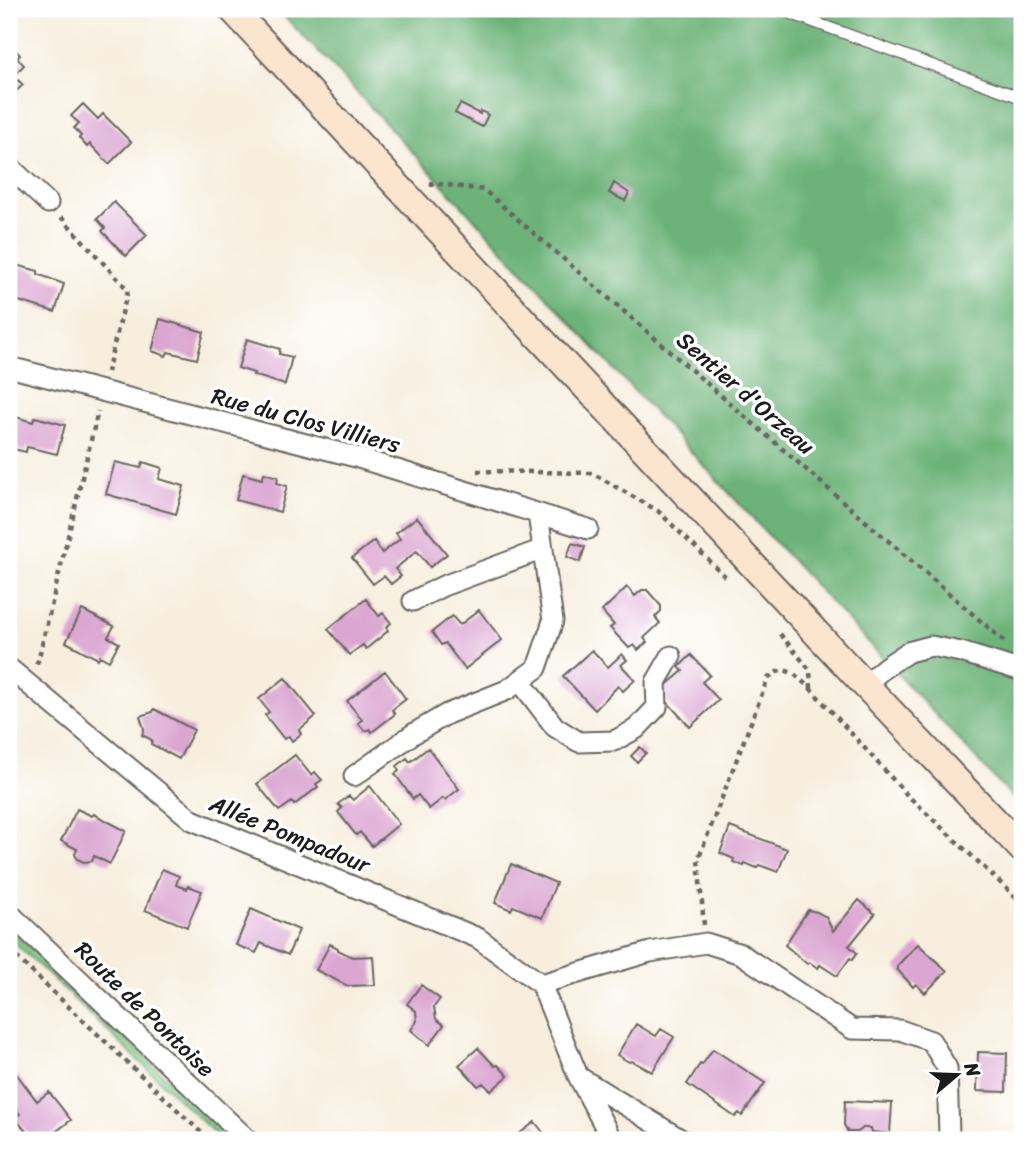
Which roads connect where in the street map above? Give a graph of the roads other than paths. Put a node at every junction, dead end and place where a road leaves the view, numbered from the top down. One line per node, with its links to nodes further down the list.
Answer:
1 (232, 9): 15 (main road)
2 (778, 9): 3 (lane)
3 (1022, 98)
4 (9, 166): 5 (street)
5 (48, 203)
6 (9, 367): 7 (street, Rue du Clos Villiers)
7 (538, 513): 8 (street, Rue du Clos Villiers); 9 (street)
8 (588, 529)
9 (543, 549): 10 (street); 14 (street)
10 (413, 601)
11 (671, 656): 14 (street)
12 (9, 668): 19 (street, Allée Pompadour)
13 (1022, 671): 15 (street)
14 (520, 681): 16 (street)
15 (865, 685): 17 (main road)
16 (354, 776)
17 (1022, 849)
18 (9, 912): 21 (street, Route de Pontoise)
19 (541, 984): 20 (street); 24 (street)
20 (578, 1076): 22 (street); 23 (street)
21 (248, 1140)
22 (612, 1140)
23 (682, 1140)
24 (947, 1140)

